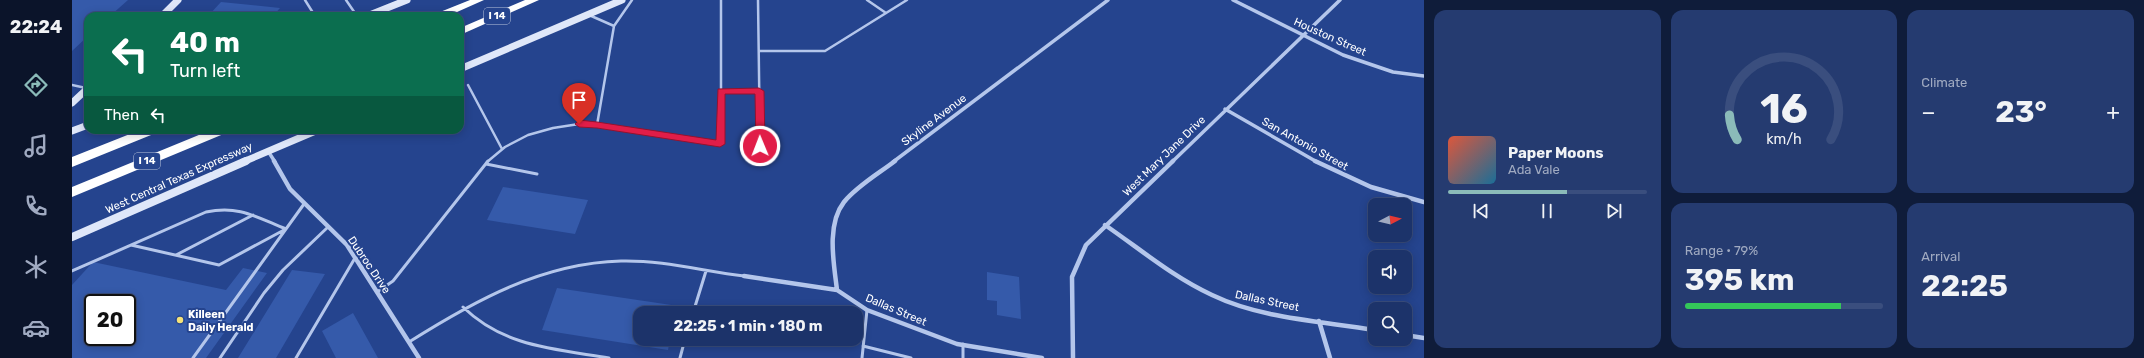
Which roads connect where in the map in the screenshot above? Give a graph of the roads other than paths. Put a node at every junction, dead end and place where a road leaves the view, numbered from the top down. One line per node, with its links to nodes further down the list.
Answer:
1 (178, 0): 18 (main road)
2 (304, 0): 19 (lane)
3 (346, 0): 20 (lane)
4 (388, 0): 17 (lane)
5 (407, 0): 17 (main road)
6 (479, 0): 22 (highway, I 14)
7 (534, 0): 26 (highway, I 14)
8 (622, 0): 24 (main road)
9 (632, 0): 25 (lane)
10 (721, 0): 36 (lane)
11 (758, 0): 28 (lane)
12 (867, 0): 23 (lane)
13 (907, 0): 23 (lane)
14 (1108, 0): 65 (street, Skyline Avenue)
15 (1233, 0): 27 (street, Houston Street)
16 (1340, 0): 27 (street, West Mary Jane Drive)
17 (392, 6): 21 (main road)
18 (166, 12)
19 (312, 12)
20 (354, 12)
21 (377, 12)
22 (449, 12)
23 (886, 13): 28 (lane)
24 (587, 14): 25 (lane); 29 (main road)
25 (614, 26): 39 (lane)
26 (464, 30)
27 (1303, 35): 30 (street, Houston Street); 38 (street, West Mary Jane Drive)
28 (759, 51): 34 (lane)
29 (464, 67)
30 (1424, 76)
31 (72, 85): 33 (lane)
32 (468, 85): 46 (lane)
33 (84, 87)
34 (759, 91): 36 (lane); 45 (lane)
35 (84, 92): 37 (main road)
36 (721, 92): 39 (lane)
37 (72, 103)
38 (1225, 109): 52 (street, San Antonio Street); 55 (street, West Mary Jane Drive)
39 (597, 125): 46 (lane)
40 (84, 126): 41 (main road)
41 (72, 131)
42 (142, 134): 48 (highway, I 14)
43 (212, 134): 51 (highway, I 14)
44 (308, 134): 47 (main road, West Central Texas Expressway)
45 (760, 146)
46 (502, 149): 49 (lane)
47 (268, 151): 53 (street, Dubroc Drive); 58 (main road, West Central Texas Expressway)
48 (72, 162)
49 (485, 164): 50 (lane); 66 (lane)
50 (537, 174)
51 (72, 192)
52 (1424, 202)
53 (304, 204): 56 (street, Dubroc Drive); 57 (lane)
54 (253, 215): 57 (lane); 59 (lane); 60 (lane)
55 (1105, 225): 70 (street, Dallas Street); 89 (street, West Mary Jane Drive)
56 (328, 227): 61 (street, Dubroc Drive); 81 (lane)
57 (286, 229): 60 (lane); 80 (lane)
58 (72, 237)
59 (131, 245): 60 (lane); 62 (lane)
60 (176, 255)
61 (355, 258): 66 (street, Dubroc Drive); 79 (lane)
62 (72, 271)
63 (706, 271): 64 (lane); 67 (lane); 68 (lane)
64 (744, 276): 65 (street, Dallas Street)
65 (837, 290): 69 (street, Dallas Street)
66 (377, 292): 74 (street, Dubroc Drive)
67 (695, 306)
68 (463, 307): 74 (lane); 83 (lane)
69 (868, 310): 75 (street, Dallas Street); 77 (lane)
70 (1319, 321): 71 (street, Dallas Street); 90 (street)
71 (1368, 329)
72 (1412, 336): 73 (street)
73 (1424, 338)
74 (409, 342): 82 (street, Dubroc Drive)
75 (963, 344): 78 (street, Dallas Street); 87 (lane)
76 (683, 346): 84 (lane)
77 (863, 346): 85 (lane); 86 (lane)
78 (1010, 355): 88 (street, Dallas Street)
79 (297, 357)
80 (193, 358)
81 (220, 358)
82 (419, 358)
83 (609, 358)
84 (680, 358)
85 (862, 358)
86 (911, 358)
87 (963, 358)
88 (1042, 358)
89 (1073, 358)
90 (1330, 358)

